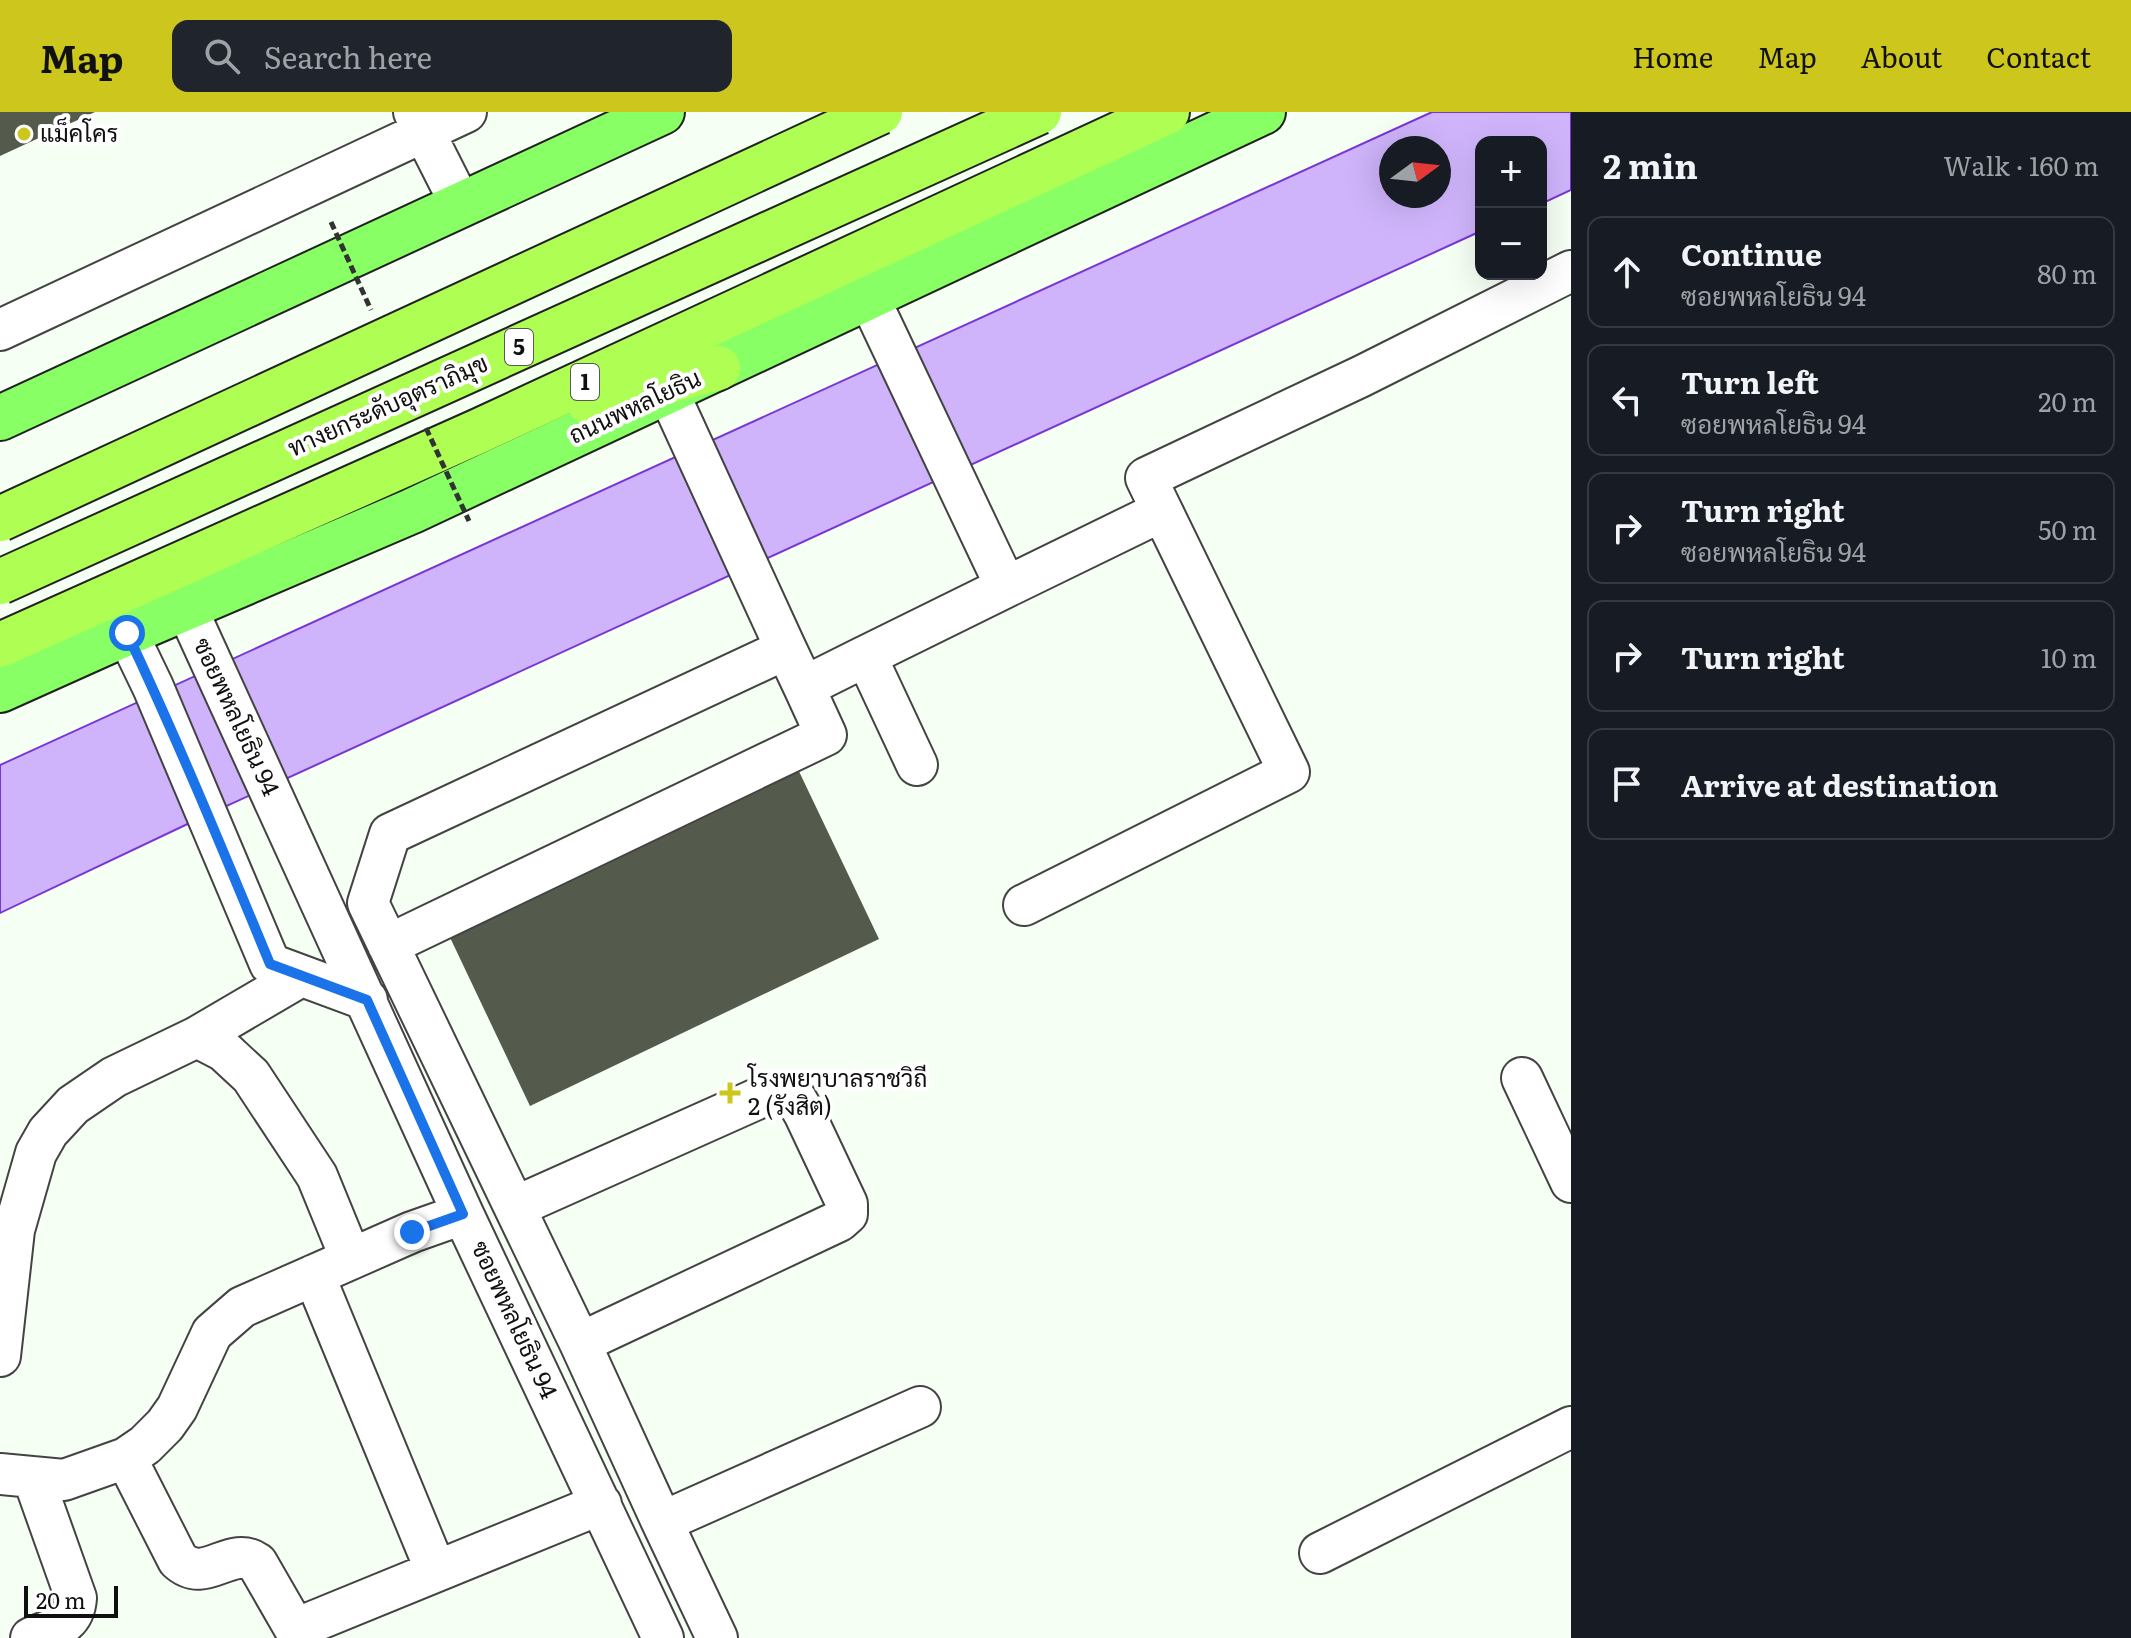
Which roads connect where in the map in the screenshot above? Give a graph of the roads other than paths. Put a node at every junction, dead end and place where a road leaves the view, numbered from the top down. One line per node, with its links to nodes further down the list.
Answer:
1 (466, 112): 8 (street)
2 (662, 112): 9 (main road)
3 (870, 112): 18 (highway)
4 (880, 112): 18 (highway, bridge)
5 (1039, 112): 19 (highway, ทางยกระดับอุตราภิมุข / 5, bridge)
6 (1167, 112): 16 (highway, ถนนพหลโยธิน / 1)
7 (1263, 112): 11 (main road, ถนนพหลโยธิน / 1)
8 (418, 122): 9 (street); 12 (street)
9 (461, 205): 15 (main road)
10 (1571, 271): 17 (street)
11 (876, 311): 13 (main road, ถนนพหลโยธิน / 1); 20 (street)
12 (0, 330)
13 (718, 368): 14 (main road, ถนนพหลโยธิน / 1); 16 (highway)
14 (674, 404): 21 (main road, ถนนพหลโยธิน / 1); 24 (street)
15 (0, 418)
16 (479, 431): 23 (highway, ถนนพหลโยธิน / 1)
17 (1162, 511): 20 (street); 29 (street)
18 (0, 516)
19 (0, 582)
20 (1006, 587): 25 (street)
21 (186, 607): 22 (main road, ถนนพหลโยธิน / 1); 32 (street, ซอยพหลโยธิน 94)
22 (127, 633): 27 (main road, ถนนพหลโยธิน / 1); 31 (street)
23 (0, 645)
24 (786, 649): 26 (street); 30 (street)
25 (866, 656): 26 (street); 28 (street)
26 (804, 687): 30 (street)
27 (0, 690)
28 (917, 765)
29 (1024, 905)
30 (388, 945): 36 (street)
31 (301, 976): 32 (street); 33 (street)
32 (367, 1000): 37 (street, ซอยพหลโยธิน 94)
33 (197, 1037): 38 (street); 41 (street)
34 (1522, 1078): 35 (street)
35 (1571, 1182)
36 (515, 1207): 40 (street); 40 (street)
37 (463, 1214): 38 (street); 46 (street, ซอยพหลโยธิน 94)
38 (351, 1259): 39 (street)
39 (314, 1275): 44 (street); 49 (street)
40 (580, 1343): 47 (street)
41 (0, 1356)
42 (920, 1407): 47 (street)
43 (1571, 1427): 48 (street)
44 (126, 1458): 45 (street); 50 (street)
45 (16, 1476): 51 (street)
46 (601, 1504): 49 (street); 52 (street, ซอยพหลโยธิน 94)
47 (662, 1522): 53 (street)
48 (1320, 1553)
49 (436, 1571): 50 (street)
50 (297, 1634)
51 (31, 1638)
52 (663, 1638)
53 (717, 1638)

